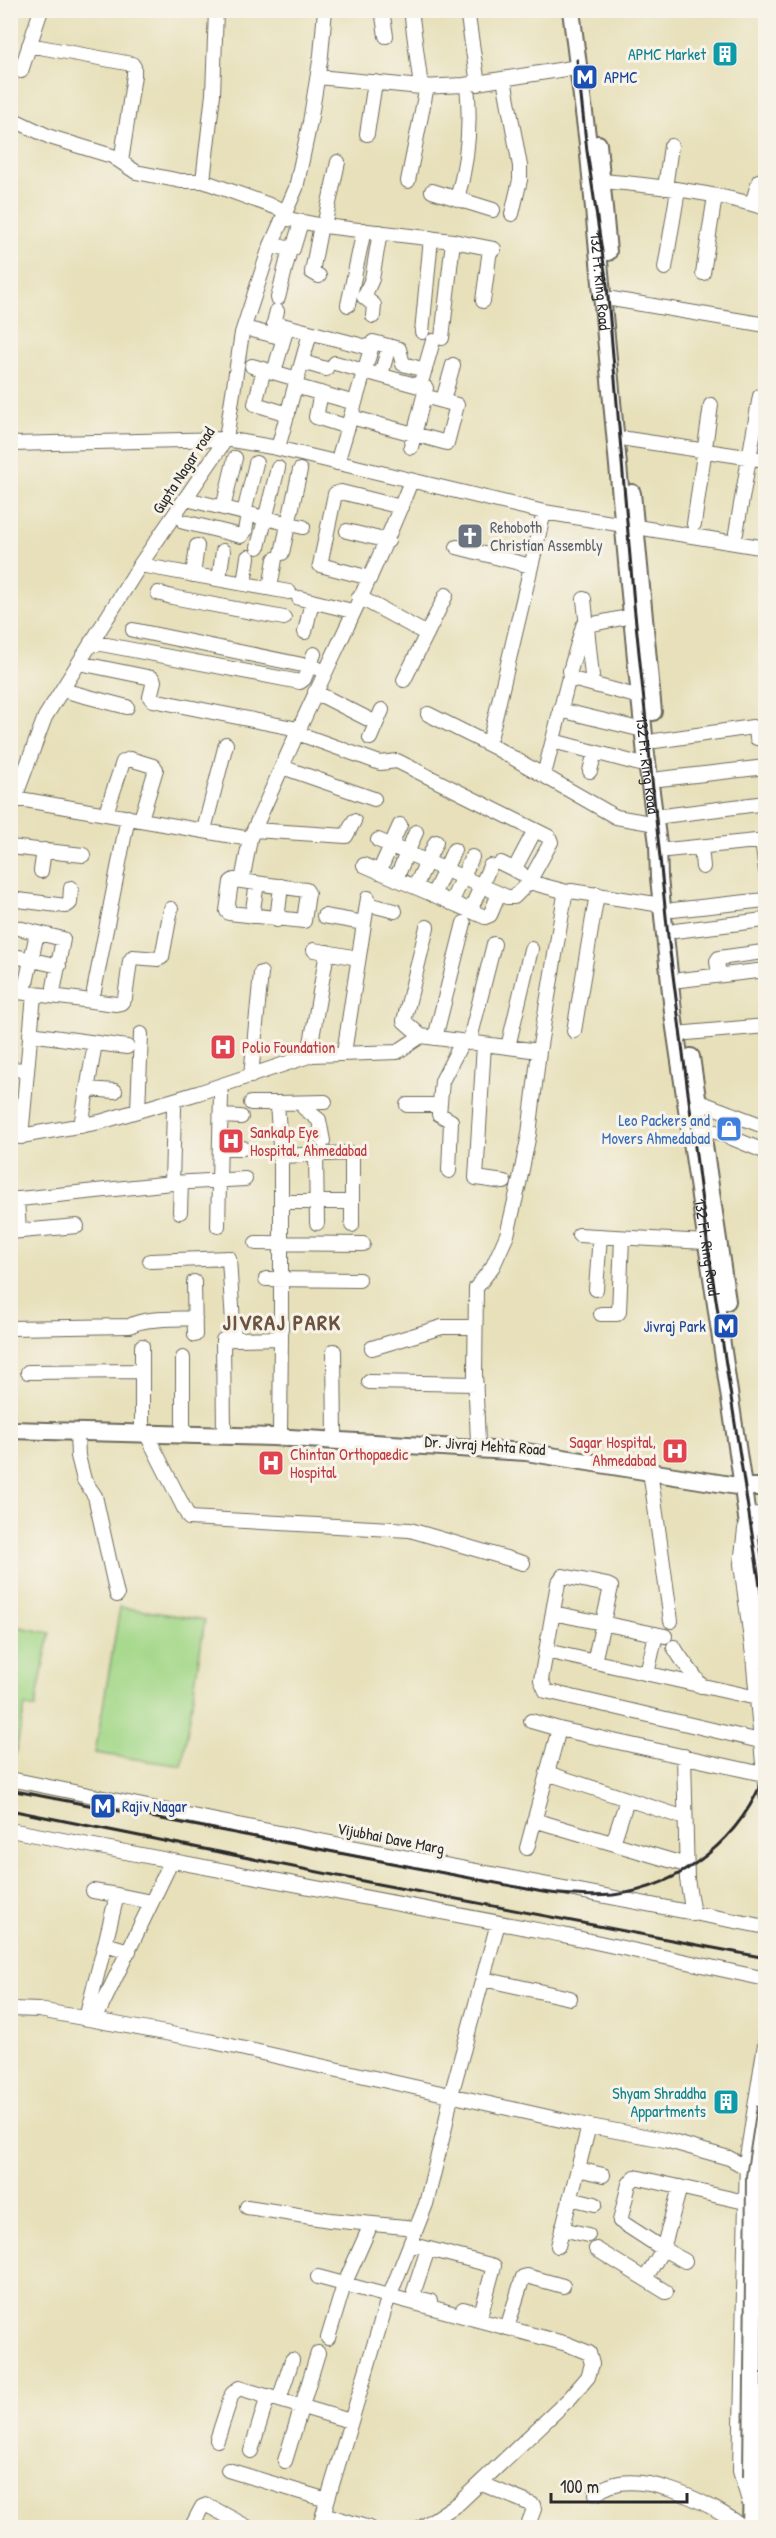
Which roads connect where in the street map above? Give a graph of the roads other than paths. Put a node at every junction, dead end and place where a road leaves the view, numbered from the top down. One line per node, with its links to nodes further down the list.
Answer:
1 (41, 10): 10 (street)
2 (216, 10): 23 (street)
3 (325, 10): 13 (street, Gupta Nagar road)
4 (382, 10): 9 (street)
5 (411, 10): 17 (street)
6 (466, 10): 16 (street)
7 (571, 10): 11 (main road, 132 Ft. Ring Road)
8 (581, 10): 25 (main road, 132 Ft. Ring Road)
9 (386, 36)
10 (29, 45): 12 (street); 21 (street)
11 (578, 67): 14 (street); 97 (main road, 132 Ft. Ring Road)
12 (21, 71)
13 (318, 76): 15 (street); 33 (street, Gupta Nagar road)
14 (504, 79): 16 (street); 34 (street)
15 (375, 82): 17 (street); 19 (street)
16 (473, 84): 17 (street); 30 (street)
17 (424, 87): 24 (street)
18 (10, 118): 21 (street)
19 (367, 134)
20 (670, 146): 27 (street)
21 (121, 162): 23 (street)
22 (338, 162): 36 (street)
23 (203, 181): 33 (street)
24 (408, 181)
25 (603, 181): 27 (street); 46 (main road, 132 Ft. Ring Road)
26 (765, 181): 31 (street)
27 (671, 189): 29 (street); 43 (street)
28 (432, 191): 30 (street)
29 (715, 196): 31 (street); 44 (street)
30 (457, 199): 32 (street)
31 (759, 206)
32 (493, 210)
33 (284, 214): 35 (street); 41 (street, Gupta Nagar road)
34 (512, 214)
35 (301, 222): 36 (street); 42 (street)
36 (322, 226): 37 (street); 45 (street)
37 (364, 230): 38 (street); 48 (street)
38 (380, 232): 39 (street); 49 (street)
39 (431, 238): 40 (street); 52 (street)
40 (453, 240): 47 (street); 60 (street)
41 (271, 245): 42 (street); 73 (street, Gupta Nagar road)
42 (290, 249): 53 (street)
43 (665, 268)
44 (703, 273)
45 (319, 276)
46 (612, 299): 50 (street); 74 (main road, 132 Ft. Ring Road)
47 (483, 301)
48 (348, 305)
49 (373, 316)
50 (765, 325)
51 (252, 330): 53 (street)
52 (422, 332)
53 (285, 333): 54 (street); 59 (street)
54 (310, 333): 56 (street); 57 (street)
55 (389, 346): 56 (street); 60 (street); 62 (street)
56 (371, 348): 61 (street)
57 (302, 362): 61 (street); 63 (street)
58 (453, 365): 67 (street)
59 (263, 369): 63 (street); 70 (street)
60 (425, 370): 64 (street)
61 (364, 371): 62 (street); 68 (street)
62 (381, 375): 64 (street)
63 (296, 383): 65 (street); 70 (street)
64 (422, 391): 67 (street); 75 (street)
65 (321, 393): 68 (street); 71 (street)
66 (760, 396): 80 (street)
67 (443, 400): 75 (street)
68 (355, 403): 71 (street)
69 (711, 405): 79 (street)
70 (288, 414): 78 (street)
71 (349, 422): 72 (street); 84 (street)
72 (396, 429): 75 (street); 76 (street)
73 (226, 439): 77 (street); 78 (street); 88 (street, Gupta Nagar road)
74 (627, 439): 79 (street); 97 (main road, 132 Ft. Ring Road)
75 (413, 441)
76 (393, 443)
77 (10, 444)
78 (278, 448): 84 (street)
79 (704, 451): 80 (street); 96 (street)
80 (749, 457): 82 (street); 100 (street)
81 (235, 458): 90 (street)
82 (765, 460)
83 (256, 463): 92 (street)
84 (337, 463): 87 (street)
85 (278, 468): 93 (street)
86 (300, 470): 95 (street)
87 (411, 481): 89 (street); 91 (street)
88 (186, 499): 90 (street); 106 (street, Gupta Nagar road)
89 (401, 507): 101 (street); 109 (street)
90 (224, 508): 92 (street)
91 (544, 512): 97 (street); 107 (street)
92 (246, 514): 93 (street); 94 (street)
93 (265, 518): 95 (street); 110 (street)
94 (184, 522)
95 (288, 524): 98 (street); 111 (street)
96 (694, 524)
97 (631, 527): 104 (street); 119 (main road, 132 Ft. Ring Road); 144 (main road, 132 Ft. Ring Road)
98 (303, 528)
99 (347, 531): 101 (street)
100 (736, 533)
101 (388, 541): 109 (street)
102 (197, 546): 108 (street)
103 (457, 547): 107 (street)
104 (765, 548)
105 (223, 551): 110 (street)
106 (140, 565): 108 (street); 124 (street, Gupta Nagar road)
107 (531, 566): 143 (street)
108 (193, 574): 110 (street)
109 (369, 578): 115 (street)
110 (231, 581): 111 (street); 117 (street)
111 (270, 588): 114 (street)
112 (158, 593): 117 (street)
113 (446, 595): 123 (street)
114 (300, 597): 118 (street); 122 (street)
115 (359, 597): 118 (street); 123 (street)
116 (584, 599): 121 (street)
117 (226, 608): 120 (street)
118 (352, 611): 130 (street)
119 (633, 616): 121 (street); 136 (main road, 132 Ft. Ring Road)
120 (284, 618)
121 (586, 624): 131 (street); 132 (street)
122 (305, 632)
123 (427, 634): 133 (street)
124 (91, 642): 126 (street); 128 (street, Gupta Nagar road)
125 (217, 647): 126 (street); 127 (street); 129 (street)
126 (123, 648): 129 (street)
127 (312, 660): 129 (street); 130 (street)
128 (78, 663): 134 (street, Gupta Nagar road); 142 (street)
129 (213, 666)
130 (326, 670): 135 (street)
131 (570, 671)
132 (592, 676)
133 (404, 680)
134 (62, 690): 137 (street); 158 (street, Gupta Nagar road)
135 (315, 693): 141 (street); 142 (street)
136 (640, 697): 139 (street); 144 (main road, 132 Ft. Ring Road)
137 (127, 707)
138 (382, 710): 141 (street)
139 (560, 710): 144 (street); 147 (street)
140 (428, 714): 161 (street)
141 (376, 723): 145 (street)
142 (298, 731): 151 (street); 165 (street)
143 (491, 735)
144 (649, 735): 146 (street); 150 (main road, 132 Ft. Ring Road); 155 (main road, 132 Ft. Ring Road)
145 (370, 738)
146 (765, 739)
147 (552, 741): 149 (street); 152 (street)
148 (226, 744): 164 (street)
149 (595, 752): 150 (street); 154 (street)
150 (647, 766): 161 (main road, 132 Ft. Ring Road)
151 (282, 767): 156 (street); 167 (street)
152 (546, 767)
153 (765, 767): 155 (street)
154 (590, 771)
155 (660, 779): 161 (main road, 132 Ft. Ring Road)
156 (374, 800)
157 (765, 803): 161 (street)
158 (12, 805): 159 (street)
159 (106, 813): 160 (street); 160 (street)
160 (135, 818): 164 (street); 229 (street)
161 (660, 820): 175 (main road, 132 Ft. Ring Road); 202 (main road, 132 Ft. Ring Road)
162 (354, 821): 167 (street)
163 (400, 825): 170 (street)
164 (204, 830): 167 (street)
165 (535, 830): 183 (street); 189 (street)
166 (416, 832): 176 (street)
167 (252, 834): 190 (street)
168 (764, 841): 172 (street); 186 (street)
169 (436, 842): 179 (street)
170 (384, 843): 176 (street); 185 (street)
171 (10, 847): 173 (street)
172 (701, 847): 175 (street); 181 (street)
173 (44, 850): 177 (street); 184 (street)
174 (454, 850): 182 (street)
175 (667, 850): 202 (main road, 132 Ft. Ring Road)
176 (407, 853): 179 (street); 188 (street)
177 (84, 855)
178 (472, 857): 187 (street)
179 (426, 861): 182 (street); 193 (street)
180 (364, 865): 185 (street)
181 (703, 867)
182 (445, 870): 187 (street); 198 (street)
183 (514, 870): 189 (street); 192 (street)
184 (41, 871)
185 (379, 872): 188 (street)
186 (765, 872)
187 (463, 878): 192 (street); 201 (street)
188 (396, 879): 193 (street)
189 (530, 880): 195 (street); 196 (street)
190 (249, 882): 191 (street); 205 (street); 205 (street)
191 (281, 886): 208 (street); 208 (street)
192 (482, 886): 196 (street); 207 (street)
193 (415, 887): 198 (street)
194 (71, 888): 199 (street)
195 (567, 892): 197 (street); 242 (street)
196 (500, 894): 207 (street)
197 (597, 894): 202 (street); 232 (street)
198 (433, 895): 201 (street)
199 (10, 899)
200 (765, 900): 202 (street)
201 (452, 903): 207 (street)
202 (668, 907): 213 (main road, 132 Ft. Ring Road); 233 (main road, 132 Ft. Ring Road)
203 (171, 909): 230 (street)
204 (395, 911): 210 (street)
205 (252, 916): 208 (street)
206 (324, 916): 210 (street)
207 (467, 917): 237 (street)
208 (277, 920)
209 (764, 920): 213 (street)
210 (364, 923): 219 (street)
211 (427, 927): 236 (street)
212 (11, 928): 214 (street)
213 (675, 931): 225 (main road, 132 Ft. Ring Road)
214 (37, 933): 220 (street); 221 (street)
215 (494, 944): 239 (street)
216 (531, 949): 241 (street)
217 (763, 952): 224 (street)
218 (10, 955): 220 (street)
219 (358, 958): 243 (street); 244 (street)
220 (31, 959): 221 (street); 226 (street)
221 (59, 966): 227 (street)
222 (765, 970): 224 (street)
223 (261, 973): 247 (street)
224 (719, 975): 225 (street)
225 (680, 980): 233 (main road, 132 Ft. Ring Road)
226 (26, 983)
227 (54, 987)
228 (10, 991): 230 (street)
229 (94, 991)
230 (34, 995): 234 (street)
231 (765, 1026): 233 (street)
232 (574, 1031)
233 (681, 1033): 251 (main road, 132 Ft. Ring Road); 289 (main road, 132 Ft. Ring Road)
234 (30, 1034): 238 (street); 246 (street)
235 (141, 1034): 259 (street)
236 (421, 1036): 237 (street); 243 (street)
237 (435, 1038): 239 (street)
238 (95, 1043): 240 (street); 248 (street)
239 (472, 1043): 241 (street); 257 (street); 274 (street)
240 (126, 1047)
241 (508, 1047): 242 (street)
242 (539, 1051): 301 (street)
243 (344, 1053): 244 (street)
244 (309, 1055): 247 (street)
245 (10, 1069): 246 (street)
246 (27, 1070): 265 (street)
247 (251, 1076): 259 (street)
248 (87, 1089): 249 (street); 262 (street)
249 (115, 1090)
250 (221, 1094): 260 (street)
251 (697, 1101): 263 (street); 264 (main road, 132 Ft. Ring Road)
252 (324, 1102): 255 (street)
253 (251, 1103): 254 (street)
254 (277, 1103): 255 (street); 270 (street)
255 (303, 1103): 268 (street)
256 (407, 1105): 257 (street)
257 (439, 1105): 271 (street)
258 (174, 1108): 275 (street)
259 (138, 1110): 262 (street)
260 (221, 1116): 261 (street); 266 (street)
261 (241, 1117)
262 (81, 1126): 265 (street)
263 (765, 1127)
264 (702, 1129): 269 (street); 324 (main road, 132 Ft. Ring Road)
265 (16, 1138)
266 (221, 1148): 267 (street); 273 (street)
267 (243, 1148)
268 (319, 1148): 270 (street); 278 (street); 279 (street)
269 (765, 1152)
270 (280, 1156): 277 (street)
271 (449, 1171)
272 (244, 1179): 273 (street)
273 (221, 1180): 275 (street); 283 (street)
274 (504, 1182)
275 (177, 1183): 276 (street); 280 (street)
276 (14, 1200): 285 (street)
277 (281, 1202): 278 (street); 291 (street)
278 (316, 1202): 279 (street); 281 (street)
279 (352, 1202): 284 (street)
280 (180, 1212)
281 (317, 1223)
282 (77, 1226): 285 (street)
283 (218, 1226)
284 (352, 1226)
285 (15, 1232)
286 (579, 1234): 287 (street)
287 (600, 1236): 288 (street); 298 (street)
288 (622, 1238): 289 (street); 299 (street)
289 (706, 1242): 324 (main road, 132 Ft. Ring Road)
290 (256, 1243): 291 (street)
291 (282, 1243): 292 (street); 295 (street)
292 (363, 1244)
293 (150, 1261): 305 (street)
294 (266, 1279): 295 (street)
295 (281, 1280): 296 (street); 304 (street)
296 (359, 1280)
297 (194, 1281): 300 (street)
298 (596, 1289)
299 (601, 1314)
300 (195, 1318): 302 (street); 303 (street)
301 (475, 1327): 307 (street); 313 (street)
302 (10, 1328)
303 (195, 1335)
304 (281, 1338): 305 (street); 319 (street)
305 (234, 1340): 317 (street)
306 (142, 1346): 310 (street)
307 (372, 1348)
308 (334, 1351): 321 (street)
309 (183, 1358): 315 (street)
310 (142, 1371): 311 (street); 318 (street)
311 (28, 1372)
312 (369, 1382): 313 (street)
313 (476, 1384): 322 (street)
314 (10, 1425): 318 (main road, Dr. Jivraj Mehta Road)
315 (183, 1429): 317 (main road, Dr. Jivraj Mehta Road); 318 (main road, Dr. Jivraj Mehta Road)
316 (10, 1430): 320 (main road)
317 (224, 1430): 319 (main road, Dr. Jivraj Mehta Road)
318 (145, 1432): 320 (main road); 323 (main road); 328 (street)
319 (280, 1432): 321 (main road, Dr. Jivraj Mehta Road)
320 (77, 1433): 330 (street)
321 (335, 1435): 322 (main road, Dr. Jivraj Mehta Road)
322 (478, 1443): 324 (main road, Dr. Jivraj Mehta Road)
323 (650, 1471): 324 (main road); 332 (street)
324 (754, 1483): 325 (main road, 132 Ft. Ring Road)
325 (752, 1516): 326 (street); 327 (main road, 132 Ft. Ring Road); 340 (street)
326 (765, 1537)
327 (757, 1558): 329 (main road); 336 (main road)
328 (523, 1563)
329 (765, 1579)
330 (117, 1595)
331 (553, 1613): 333 (street); 333 (street); 335 (street)
332 (671, 1621)
333 (603, 1623): 334 (street); 337 (street)
334 (665, 1639): 338 (street); 339 (street)
335 (546, 1651): 337 (street); 343 (street)
336 (765, 1661)
337 (594, 1662): 338 (street)
338 (647, 1674): 339 (street)
339 (702, 1686): 340 (street)
340 (757, 1698): 343 (street)
341 (531, 1721): 342 (street)
342 (559, 1729): 344 (street); 345 (street)
343 (760, 1741): 346 (street)
344 (684, 1756): 346 (street); 350 (street)
345 (547, 1773): 349 (street); 351 (street)
346 (764, 1774): 348 (street)
347 (10, 1779): 360 (street, Vijubhai Dave Marg)
348 (765, 1796)
349 (627, 1800): 350 (street); 353 (street)
350 (685, 1818): 356 (street)
351 (534, 1820): 353 (street); 354 (street)
352 (10, 1830): 355 (street)
353 (613, 1843): 356 (street)
354 (527, 1848)
355 (171, 1862): 359 (street); 361 (street)
356 (686, 1865): 360 (street)
357 (93, 1891): 358 (street)
358 (117, 1895): 359 (street); 363 (street)
359 (151, 1902): 364 (street)
360 (693, 1914): 362 (street, Vijubhai Dave Marg)
361 (498, 1923): 365 (street); 366 (street)
362 (765, 1927)
363 (105, 1944): 364 (street); 369 (street)
364 (129, 1951): 369 (street)
365 (483, 1979): 367 (street); 371 (street)
366 (765, 1979)
367 (570, 1998)
368 (10, 2009): 369 (street)
369 (91, 2019): 371 (street)
370 (765, 2038): 375 (street)
371 (451, 2095): 373 (street); 384 (street)
372 (765, 2107): 412 (main road, bridge)
373 (589, 2126): 375 (street); 376 (street)
374 (765, 2160): 375 (street)
375 (747, 2163): 377 (street); 381 (street)
376 (578, 2169): 378 (street); 380 (street)
377 (765, 2171)
378 (603, 2175)
379 (680, 2187): 381 (street); 392 (street); 392 (street)
380 (570, 2198): 382 (street); 385 (street)
381 (745, 2202): 416 (street)
382 (595, 2204)
383 (247, 2207): 384 (street)
384 (416, 2228): 388 (street)
385 (562, 2229): 387 (street); 389 (street)
386 (368, 2231): 396 (street)
387 (588, 2235)
388 (410, 2244): 390 (street); 399 (street)
389 (558, 2246)
390 (428, 2249): 390 (street)
391 (596, 2249): 395 (street)
392 (663, 2249): 393 (street); 395 (street)
393 (685, 2261)
394 (318, 2277): 396 (street)
395 (645, 2279): 398 (street)
396 (344, 2285): 399 (street); 401 (street)
397 (563, 2286): 400 (street)
398 (666, 2292)
399 (389, 2298): 400 (street); 407 (street)
400 (507, 2328): 413 (street)
401 (328, 2338)
402 (765, 2338): 412 (main road)
403 (318, 2353): 406 (street)
404 (292, 2360): 405 (street)
405 (274, 2398): 406 (street); 408 (street); 409 (street)
406 (302, 2406): 407 (street); 410 (street)
407 (350, 2421): 415 (street)
408 (217, 2440)
409 (250, 2451)
410 (285, 2461)
411 (228, 2470): 415 (street)
412 (758, 2477): 416 (main road)
413 (480, 2483): 421 (street); 422 (street)
414 (597, 2494): 416 (street)
415 (327, 2500): 417 (street)
416 (757, 2520)
417 (321, 2521): 420 (street)
418 (191, 2528): 419 (street)
419 (249, 2528)
420 (369, 2528)
421 (421, 2528)
422 (527, 2528)

